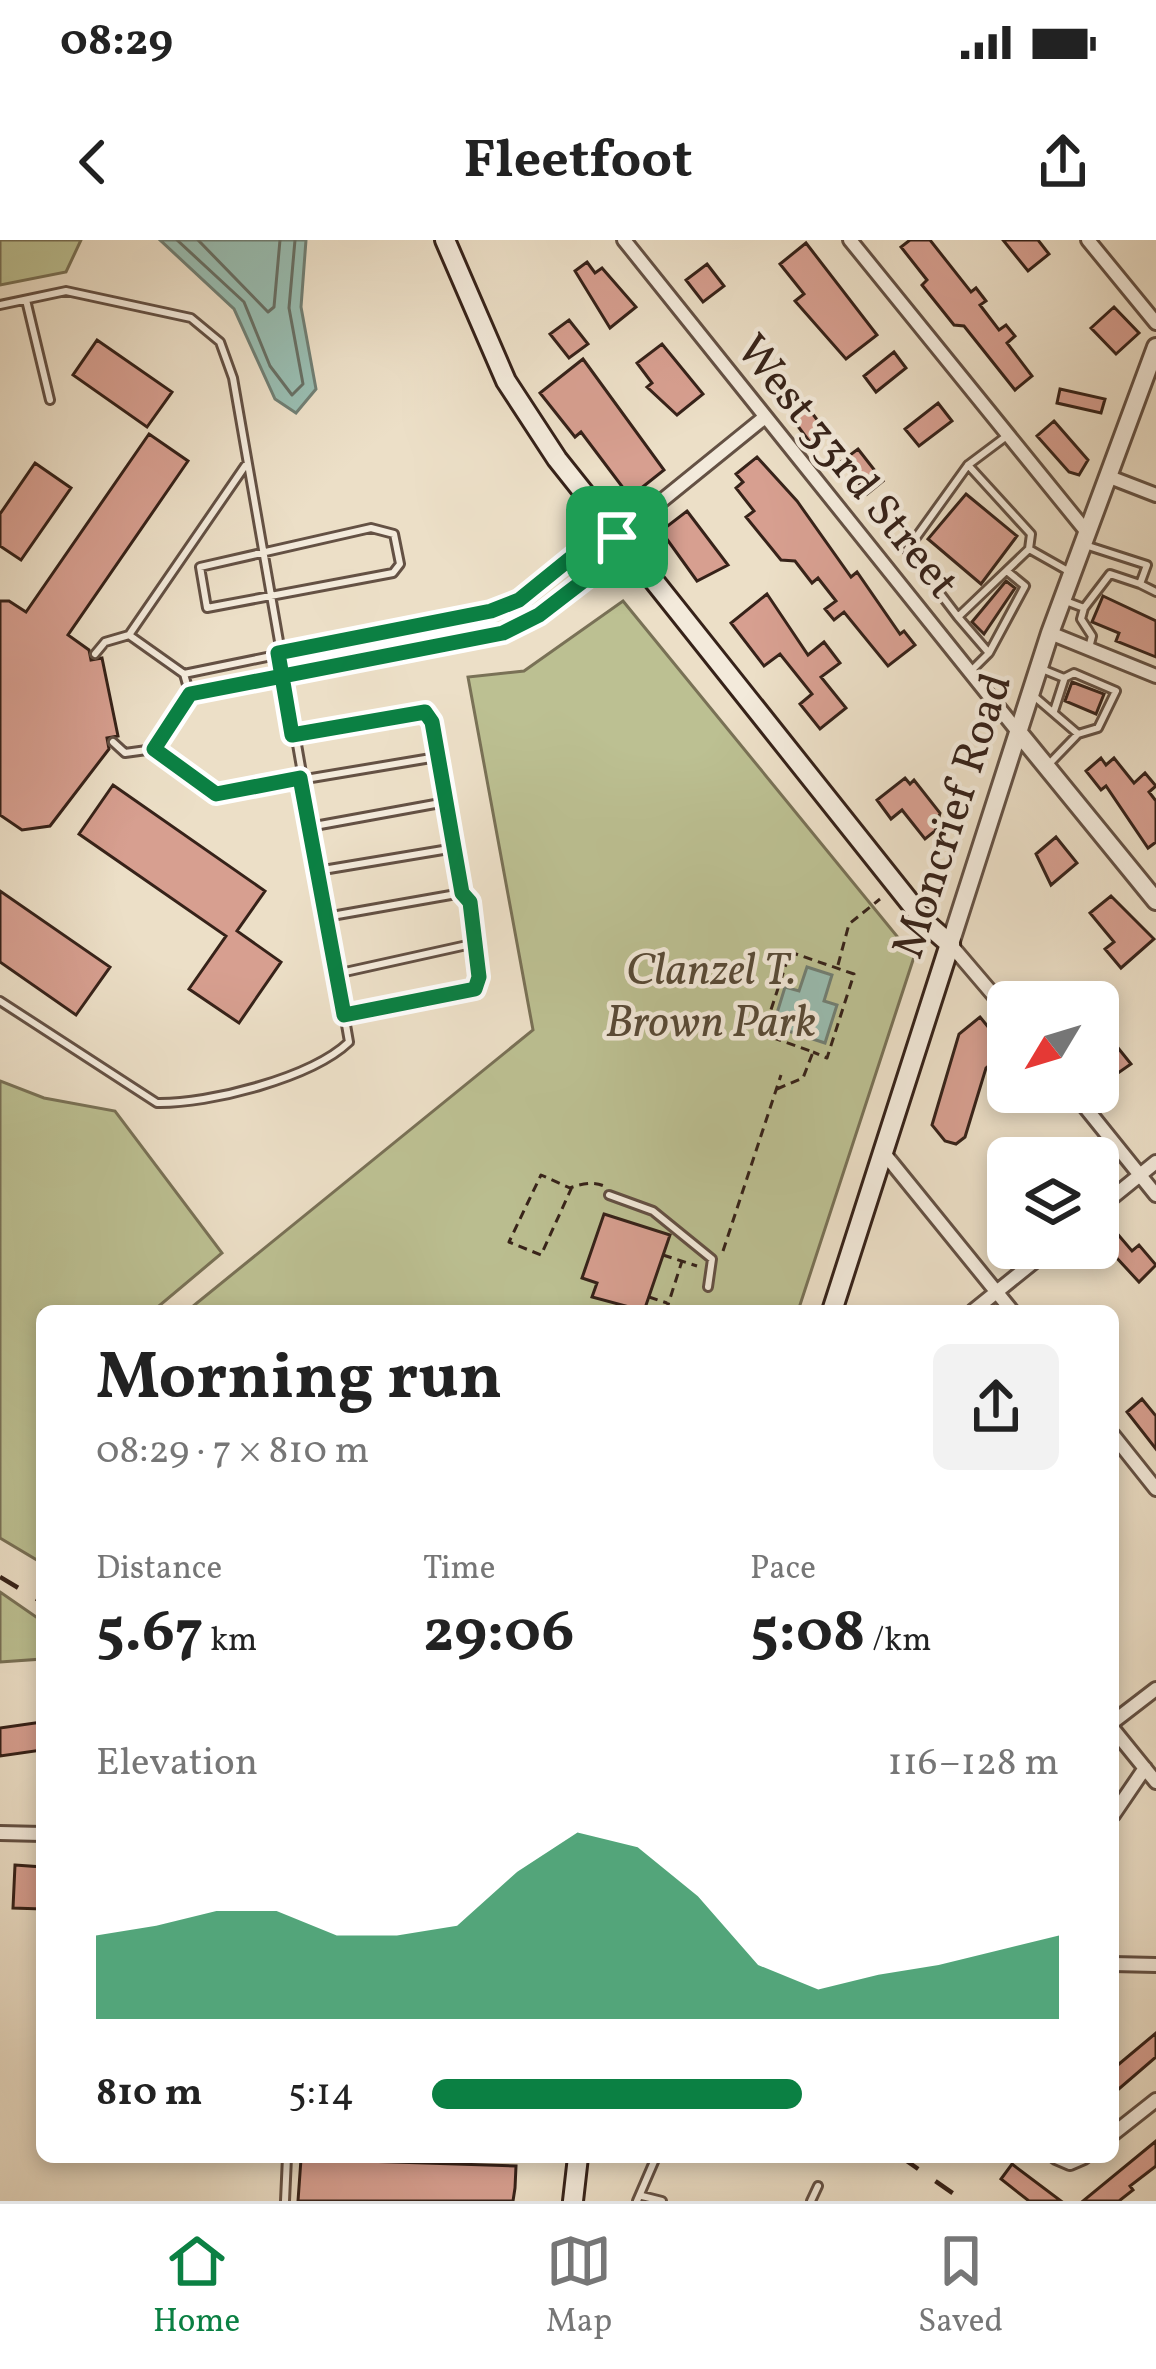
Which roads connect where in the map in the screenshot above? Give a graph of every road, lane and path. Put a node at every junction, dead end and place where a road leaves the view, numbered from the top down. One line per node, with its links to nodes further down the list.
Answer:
1 (445, 240): 16 (main road)
2 (624, 240): 10 (street, West 33rd Street)
3 (850, 240): 11 (street)
4 (1088, 240): 7 (street)
5 (26, 300): 6 (lane); 9 (lane); 12 (lane)
6 (0, 305)
7 (1156, 323)
8 (1156, 347): 14 (street, Moncrief Road)
9 (50, 400)
10 (765, 417): 16 (street); 41 (street, West 33rd Street)
11 (1008, 435): 13 (lane); 17 (street)
12 (247, 463): 19 (lane); 20 (lane)
13 (968, 465): 18 (lane); 31 (lane)
14 (1107, 476): 15 (street); 17 (street, Moncrief Road)
15 (1156, 495)
16 (617, 538): 37 (lane); 44 (lane); 66 (main road)
17 (1084, 538): 23 (street, Moncrief Road); 24 (lane)
18 (1029, 549): 22 (lane); 23 (lane)
19 (262, 555): 21 (lane); 27 (lane); 27 (lane)
20 (184, 556): 21 (lane); 35 (lane)
21 (200, 567): 27 (lane)
22 (1008, 572): 28 (lane); 33 (lane)
23 (1072, 572): 26 (street, Moncrief Road)
24 (1140, 584): 25 (lane); 29 (lane)
25 (1156, 592)
26 (1062, 599): 29 (lane); 34 (street, Moncrief Road)
27 (269, 600): 37 (lane)
28 (974, 603): 30 (lane); 31 (lane)
29 (1084, 608): 36 (lane)
30 (982, 610)
31 (958, 617): 38 (lane)
32 (994, 622): 33 (lane)
33 (1002, 629): 38 (lane)
34 (1049, 633): 36 (street); 40 (street, Moncrief Road)
35 (129, 635): 39 (lane); 42 (lane)
36 (1089, 648): 43 (street)
37 (278, 653): 42 (lane); 44 (lane)
38 (989, 653): 41 (lane)
39 (95, 654)
40 (1039, 668): 45 (lane); 47 (street, Moncrief Road)
41 (969, 672): 49 (street, West 33rd Street)
42 (184, 674): 46 (lane)
43 (1156, 676)
44 (281, 677): 46 (lane); 51 (lane)
45 (1064, 678): 48 (lane); 50 (lane)
46 (190, 694): 53 (lane)
47 (1030, 694): 48 (lane); 49 (street, Moncrief Road)
48 (1054, 711): 50 (lane)
49 (1018, 733): 55 (street, West 33rd Street); 66 (street, Moncrief Road)
50 (1078, 734): 55 (lane)
51 (292, 735): 54 (lane); 56 (lane)
52 (113, 742): 53 (lane)
53 (154, 749): 56 (lane)
54 (437, 757): 56 (lane); 57 (lane)
55 (1046, 766): 63 (street, West 33rd Street)
56 (300, 778): 58 (lane)
57 (446, 802): 58 (lane); 59 (lane)
58 (309, 827): 60 (lane)
59 (455, 848): 60 (lane); 61 (lane)
60 (317, 871): 64 (lane)
61 (462, 893): 64 (lane); 65 (lane)
62 (880, 899): 67 (path)
63 (1156, 901)
64 (326, 917): 68 (lane)
65 (476, 944): 68 (lane); 71 (lane)
66 (950, 944): 69 (street); 76 (main road, Moncrief Road)
67 (838, 968): 72 (path); 72 (path)
68 (336, 974): 71 (lane)
69 (987, 987)
70 (0, 1000): 71 (lane)
71 (344, 1015)
72 (812, 1052): 74 (path)
73 (781, 1075): 74 (path)
74 (777, 1089): 84 (path)
75 (1089, 1113): 78 (street)
76 (883, 1152): 89 (street); 92 (main road, Moncrief Road)
77 (1156, 1162): 78 (street)
78 (1140, 1175): 80 (street); 82 (street)
79 (572, 1187): 79 (path); 81 (path)
80 (1119, 1192)
81 (610, 1195): 84 (lane)
82 (1156, 1196)
83 (663, 1255): 85 (path)
84 (712, 1259): 87 (lane)
85 (682, 1261): 87 (path); 91 (path)
86 (1025, 1269): 89 (street)
87 (710, 1270): 88 (lane)
88 (708, 1287)
89 (997, 1292): 93 (street); 94 (street)
90 (649, 1297): 91 (path)
91 (669, 1304)
92 (834, 1305)
93 (981, 1305)
94 (1007, 1305)
95 (1119, 1443): 96 (street)
96 (1156, 1489)
97 (1156, 1689): 98 (street)
98 (1119, 1720)
99 (1119, 1733): 100 (street)
100 (1144, 1768): 101 (street); 102 (street)
101 (1156, 1782)
102 (1119, 1806)
103 (0, 1834): 104 (street)
104 (36, 1834)
105 (1119, 1964): 106 (street)
106 (1156, 1965)
107 (1156, 2100): 108 (street)
108 (1119, 2129)
109 (287, 2163): 114 (lane)
110 (577, 2163): 115 (main road)
111 (654, 2163): 113 (lane)
112 (818, 2186): 117 (lane)
113 (640, 2199): 116 (lane)
114 (286, 2201)
115 (573, 2201)
116 (662, 2201)
117 (811, 2201)

